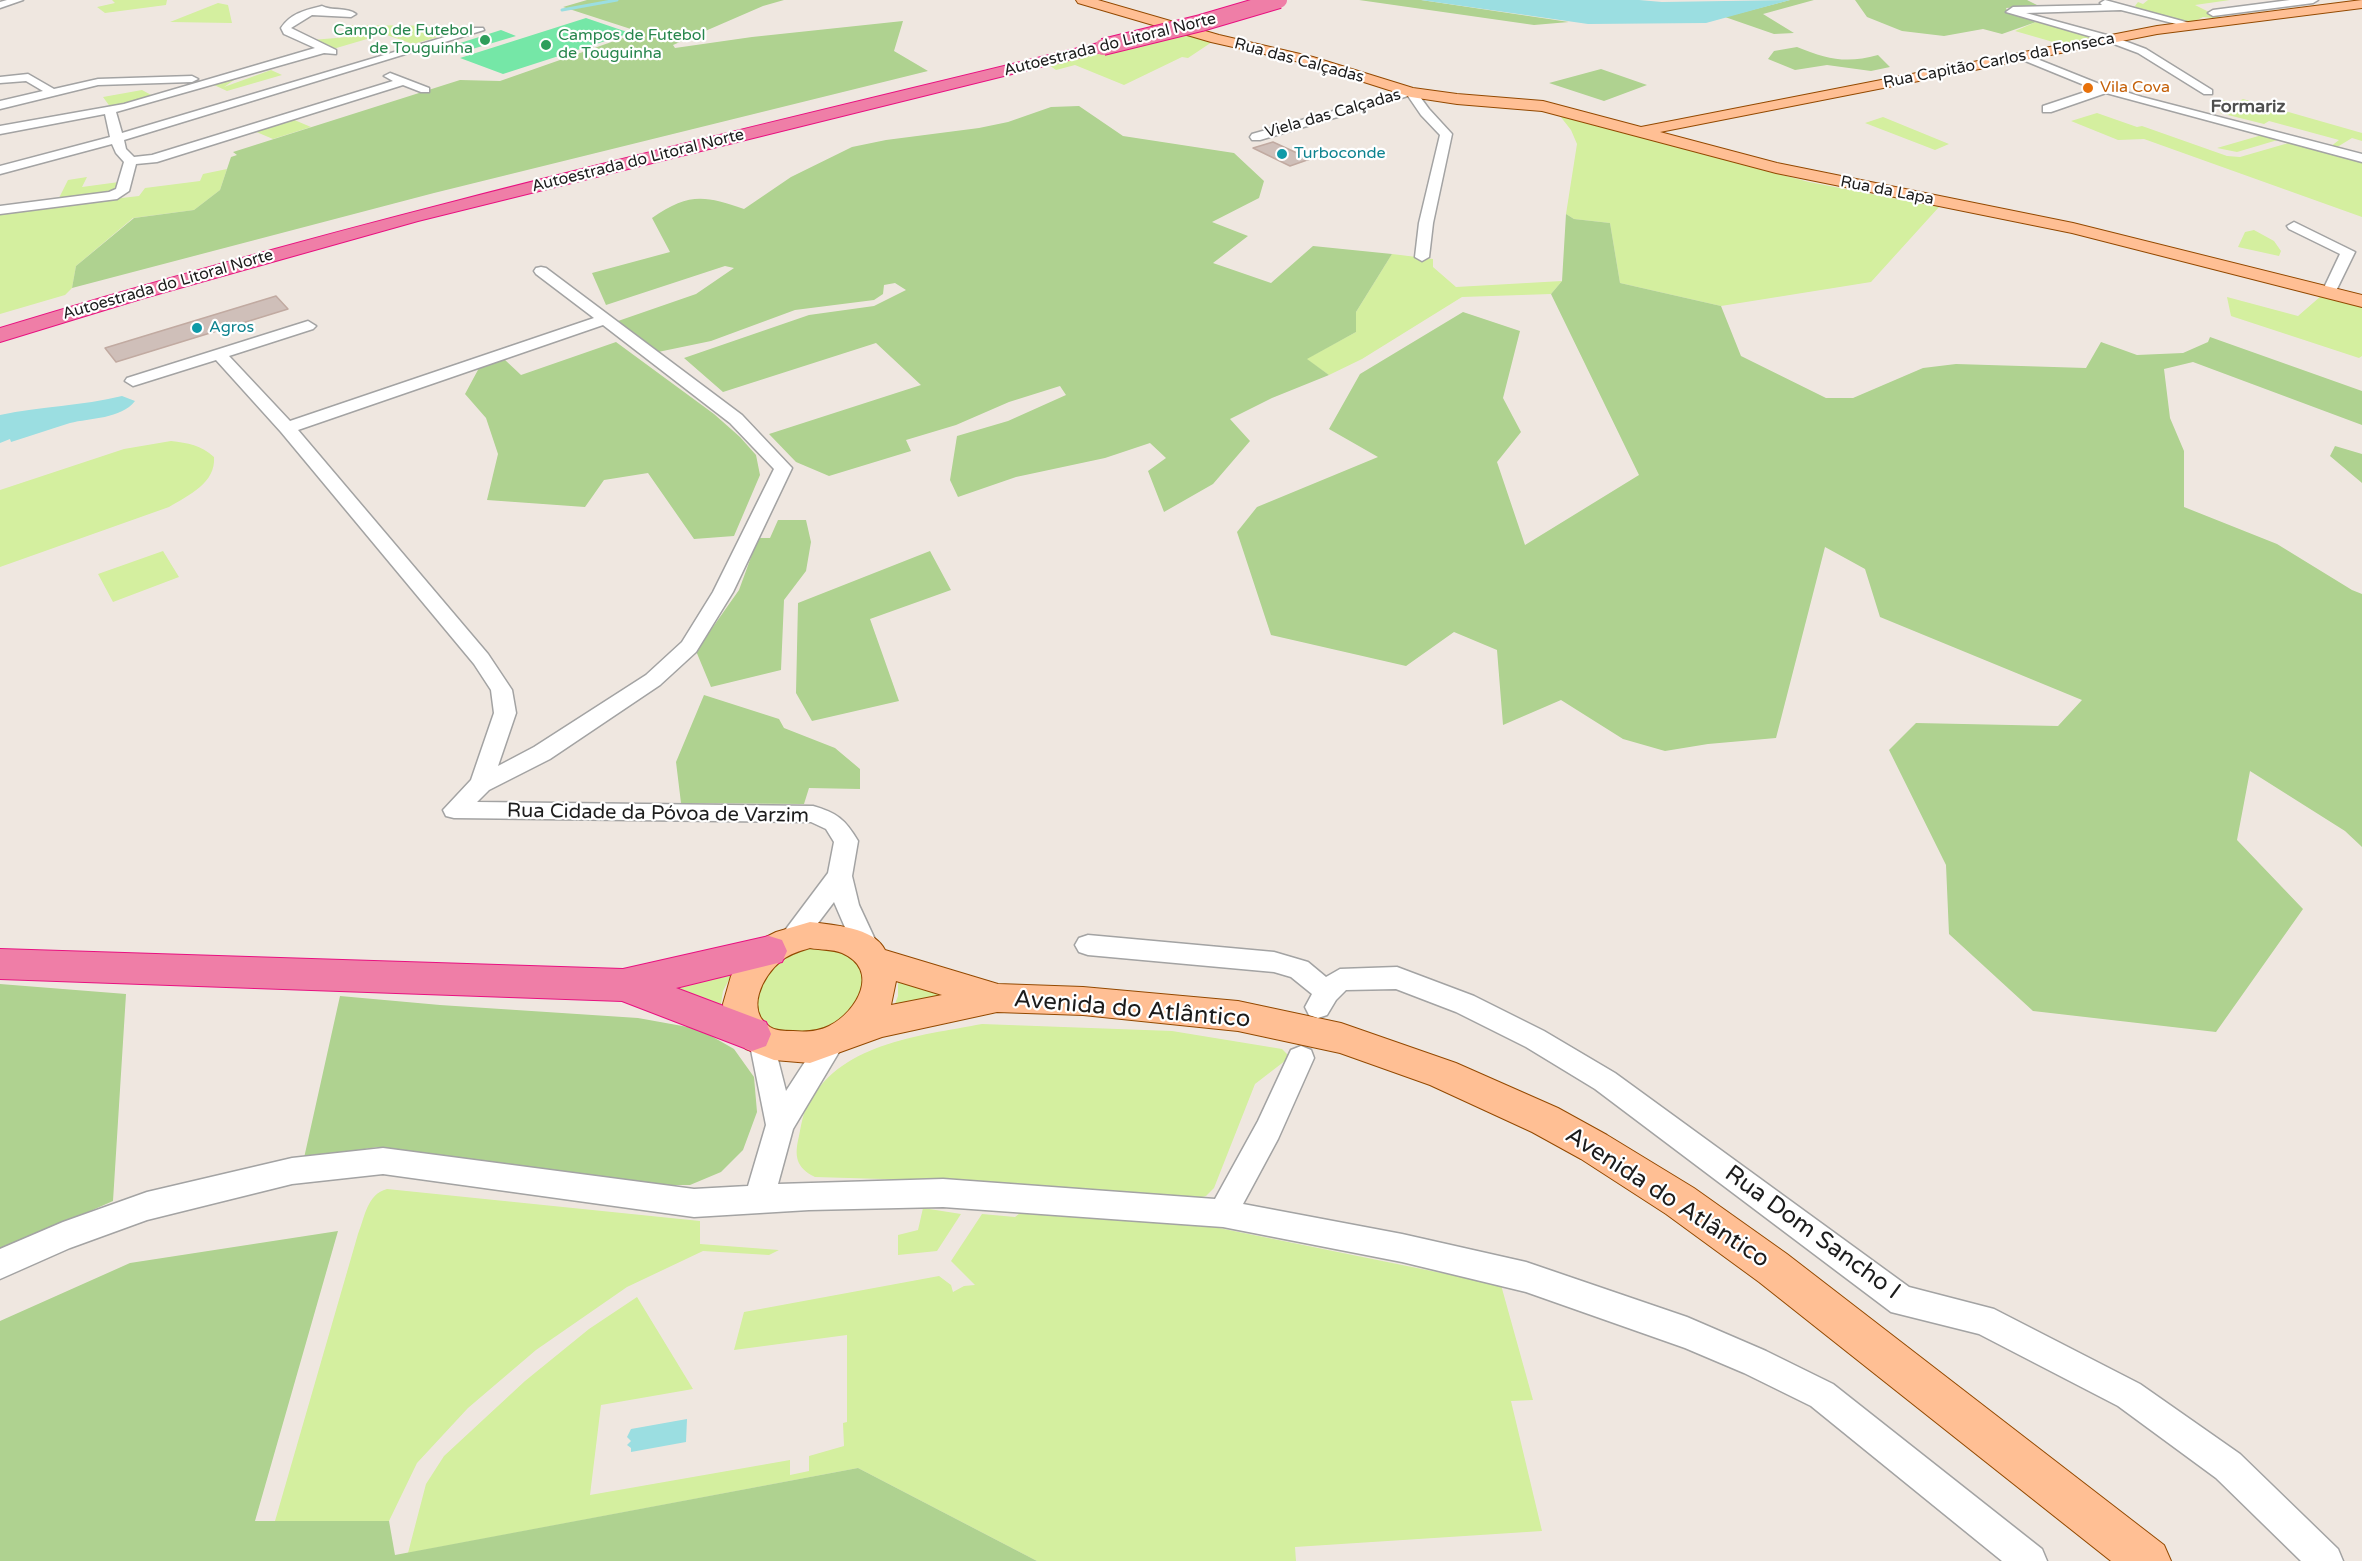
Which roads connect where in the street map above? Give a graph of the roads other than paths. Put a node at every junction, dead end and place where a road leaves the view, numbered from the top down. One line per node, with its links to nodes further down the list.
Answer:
1 (18, 0): 10 (street)
2 (1083, 0): 35 (main road, Rua das Calçadas)
3 (1250, 0): 21 (highway, Autoestrada do Litoral Norte)
4 (1279, 0): 21 (highway, Autoestrada do Litoral Norte, bridge)
5 (2098, 0): 12 (street)
6 (2245, 0): 15 (street)
7 (2313, 0): 11 (street); 15 (street)
8 (302, 1): 14 (street)
9 (2362, 4): 11 (main road, Rua Capitão Carlos da Fonseca)
10 (0, 5)
11 (2334, 7): 17 (main road, Rua Capitão Carlos da Fonseca)
12 (2118, 8): 18 (street); 20 (street)
13 (322, 9): 14 (street)
14 (307, 12): 16 (street); 22 (street)
15 (2213, 13): 17 (street)
16 (351, 14)
17 (2228, 21): 18 (main road, Rua Capitão Carlos da Fonseca)
18 (2192, 25): 20 (main road, Rua Capitão Carlos da Fonseca)
19 (479, 30): 24 (street)
20 (2110, 39): 23 (main road, Rua Capitão Carlos da Fonseca); 28 (street)
21 (1097, 44): 55 (highway, Autoestrada do Litoral Norte); 59 (highway, Autoestrada do Litoral Norte)
22 (325, 49): 24 (street); 26 (street)
23 (2022, 56): 32 (street); 45 (main road, Rua Capitão Carlos da Fonseca)
24 (364, 65): 29 (street); 47 (street)
25 (32, 78): 27 (street); 31 (street); 34 (street)
26 (218, 79): 34 (street); 42 (street)
27 (0, 80)
28 (2190, 81): 30 (street); 36 (street)
29 (402, 82): 33 (street); 49 (street)
30 (2169, 83)
31 (0, 85)
32 (2105, 89): 39 (street); 41 (street)
33 (424, 90)
34 (50, 91): 40 (street)
35 (1411, 92): 38 (main road, Rua da Lapa); 43 (street); 46 (street, Viela das Calçadas)
36 (2208, 92)
37 (2159, 93): 39 (street)
38 (1448, 98): 43 (street); 45 (main road, Rua da Lapa)
39 (2139, 99): 48 (street)
40 (0, 105)
41 (2047, 109)
42 (110, 111): 44 (street); 47 (street)
43 (1425, 112): 53 (street)
44 (2, 131)
45 (1638, 132): 56 (main road, Rua da Lapa)
46 (1256, 137)
47 (117, 138): 49 (street); 50 (street)
48 (2362, 158)
49 (131, 161): 51 (street)
50 (0, 170)
51 (0, 210)
52 (2294, 226): 56 (street)
53 (1422, 257)
54 (540, 271): 58 (street)
55 (140, 292): 59 (highway, Autoestrada do Litoral Norte); 61 (highway)
56 (2329, 292): 57 (main road, Rua da Lapa)
57 (2362, 301)
58 (604, 320): 64 (street); 65 (street)
59 (3, 325)
60 (308, 326): 62 (street)
61 (0, 345)
62 (219, 354): 63 (street); 64 (street)
63 (133, 381)
64 (287, 428): 65 (street)
65 (480, 784): 66 (street, Rua Cidade da Póvoa de Varzim)
66 (840, 876): 68 (street); 69 (street, Rua Cidade da Póvoa de Varzim)
67 (1088, 945): 82 (street, Rua Dom Sancho I)
68 (779, 946): 69 (main road); 71 (highway); 73 (main road)
69 (871, 955): 72 (main road); 74 (main road)
70 (0, 964): 71 (highway)
71 (623, 985): 73 (highway)
72 (998, 998): 74 (main road); 81 (main road, Avenida do Atlântico)
73 (757, 1037): 74 (main road); 76 (street)
74 (842, 1037): 76 (street)
75 (1301, 1058): 78 (street)
76 (780, 1125): 77 (street)
77 (759, 1200): 78 (street); 79 (street)
78 (1223, 1213): 80 (street)
79 (0, 1264)
80 (2030, 1561)
81 (2148, 1561)
82 (2326, 1561)

